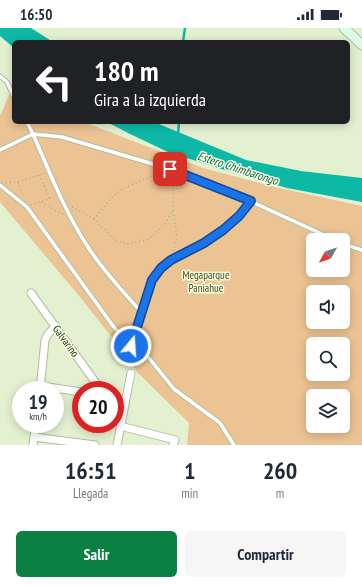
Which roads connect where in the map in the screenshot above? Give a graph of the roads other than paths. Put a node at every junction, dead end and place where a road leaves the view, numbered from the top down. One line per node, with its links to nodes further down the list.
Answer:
1 (344, 28): 2 (main road)
2 (362, 45)
3 (0, 76): 4 (lane)
4 (12, 93)
5 (28, 124): 6 (lane)
6 (33, 134): 7 (lane); 9 (lane); 14 (lane)
7 (0, 150)
8 (0, 185): 16 (lane)
9 (250, 201): 10 (lane); 14 (lane)
10 (320, 233)
11 (350, 246): 12 (lane)
12 (362, 250)
13 (31, 293): 15 (street, Galvarino)
14 (142, 313): 16 (lane)
15 (56, 326): 18 (street); 19 (street, Galvarino)
16 (131, 346): 29 (lane)
17 (131, 373): 20 (street)
18 (42, 381)
19 (96, 381)
20 (124, 408)
21 (124, 427): 28 (street)
22 (35, 433): 24 (street)
23 (119, 433): 27 (street)
24 (34, 437): 25 (street); 26 (street)
25 (33, 445)
26 (95, 445)
27 (117, 445)
28 (174, 445)
29 (234, 445)

